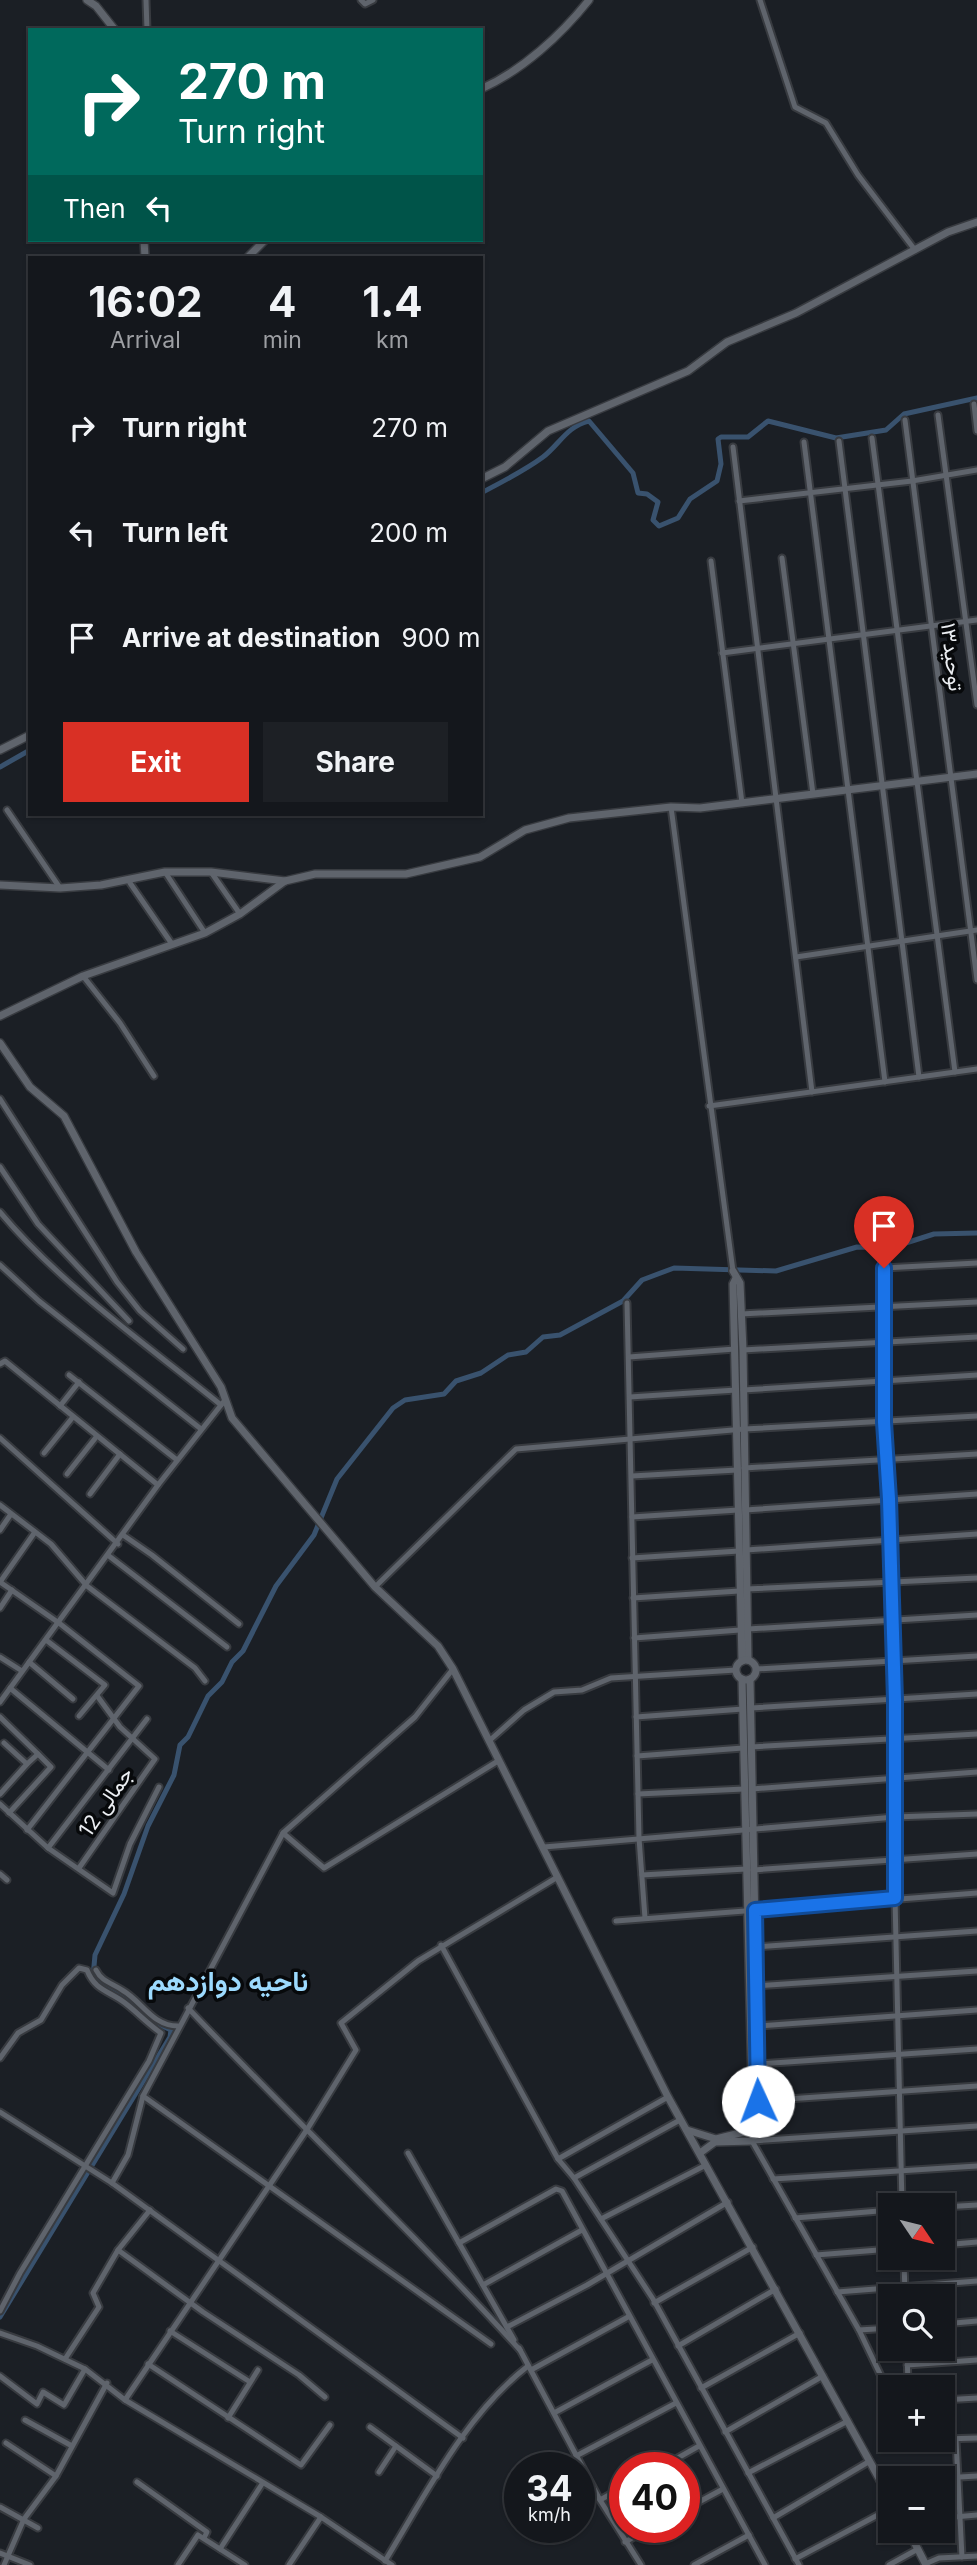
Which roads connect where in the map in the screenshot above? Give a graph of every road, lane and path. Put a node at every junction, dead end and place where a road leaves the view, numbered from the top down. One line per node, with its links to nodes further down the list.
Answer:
1 (87, 0): 7 (street)
2 (146, 0): 8 (street)
3 (361, 0): 4 (street)
4 (373, 0)
5 (589, 0): 9 (street)
6 (760, 0): 12 (street)
7 (113, 28)
8 (147, 28)
9 (483, 88)
10 (977, 222): 12 (street)
11 (263, 242): 13 (street)
12 (915, 250): 24 (street)
13 (249, 256)
14 (974, 404): 17 (street)
15 (938, 415): 23 (street)
16 (905, 420): 25 (street, توحید۱۳)
17 (977, 430)
18 (872, 438): 26 (street)
19 (839, 441): 27 (street)
20 (804, 442): 28 (street)
21 (733, 447): 29 (street)
22 (977, 470): 23 (street)
23 (947, 475): 25 (street); 33 (street)
24 (483, 478)
25 (912, 481): 26 (street); 34 (street, توحید۱۳)
26 (878, 485): 27 (street); 35 (street)
27 (845, 489): 28 (street); 36 (street)
28 (810, 493): 29 (street); 37 (street)
29 (738, 501): 39 (street)
30 (782, 558): 38 (street)
31 (711, 561): 40 (street)
32 (977, 620): 33 (street)
33 (966, 622): 34 (street); 41 (street)
34 (933, 625): 35 (street); 45 (street, توحید۱۳)
35 (898, 631): 36 (street); 46 (street)
36 (865, 636): 37 (street); 47 (street)
37 (829, 641): 38 (street); 48 (street)
38 (794, 645): 39 (street); 49 (street)
39 (757, 649): 40 (street); 50 (street)
40 (722, 653): 51 (street)
41 (977, 705)
42 (28, 735): 43 (street)
43 (0, 750)
44 (977, 774): 45 (street)
45 (951, 777): 46 (street); 61 (street, توحید۱۳)
46 (917, 781): 47 (street); 63 (street)
47 (883, 785): 48 (street); 64 (street)
48 (849, 790): 49 (street); 66 (street)
49 (813, 794): 50 (street)
50 (776, 799): 51 (street); 67 (street)
51 (742, 803): 52 (street)
52 (671, 807): 56 (street); 79 (street)
53 (7, 810): 59 (street)
54 (164, 872): 55 (street); 59 (street); 62 (street)
55 (211, 872): 56 (street); 60 (street)
56 (285, 881): 60 (street)
57 (130, 883): 65 (street)
58 (0, 885): 59 (street)
59 (60, 888)
60 (240, 914): 62 (street)
61 (974, 931): 63 (street); 69 (street, توحید۱۳)
62 (205, 933): 65 (street)
63 (937, 936): 64 (street); 73 (street)
64 (902, 941): 66 (street); 75 (street)
65 (172, 944): 68 (street)
66 (869, 947): 67 (street); 76 (street)
67 (796, 957): 77 (street)
68 (83, 975): 70 (street); 74 (street)
69 (977, 981)
70 (0, 1016)
71 (0, 1043): 105 (street)
72 (977, 1069): 73 (street)
73 (955, 1072): 75 (street)
74 (154, 1076)
75 (919, 1077): 76 (street)
76 (885, 1082): 77 (street)
77 (812, 1092): 79 (street)
78 (0, 1099): 90 (street)
79 (709, 1107): 86 (street)
80 (0, 1167): 92 (street)
81 (0, 1212): 92 (street)
82 (885, 1257): 85 (street)
83 (977, 1263): 85 (street)
84 (0, 1265): 110 (street)
85 (884, 1268): 89 (street)
86 (734, 1275): 91 (street); 96 (street)
87 (977, 1302): 89 (street)
88 (627, 1303): 97 (street)
89 (885, 1307): 91 (street); 94 (street)
90 (140, 1311): 92 (street); 95 (street)
91 (741, 1314): 96 (street)
92 (126, 1323): 105 (street)
93 (977, 1337): 94 (street)
94 (884, 1343): 96 (street); 101 (street)
95 (183, 1349)
96 (739, 1350): 97 (street); 103 (street)
97 (629, 1357): 104 (street)
98 (0, 1364): 106 (street)
99 (69, 1375): 102 (street)
100 (977, 1375): 101 (street)
101 (885, 1381): 103 (street); 109 (street)
102 (79, 1382): 106 (street); 118 (street)
103 (739, 1390): 104 (street); 111 (street)
104 (630, 1397): 114 (street)
105 (223, 1403): 110 (street); 144 (street)
106 (60, 1406): 108 (street)
107 (977, 1416): 109 (street)
108 (73, 1417): 112 (street); 115 (street)
109 (884, 1422): 111 (street); 119 (street)
110 (201, 1429): 118 (street)
111 (740, 1430): 114 (street); 120 (street)
112 (97, 1436): 116 (street); 121 (street)
113 (0, 1438): 136 (street)
114 (632, 1439): 122 (street); 144 (street)
115 (44, 1453)
116 (120, 1454): 123 (street); 125 (street)
117 (977, 1454): 119 (street)
118 (177, 1460): 123 (street)
119 (887, 1461): 120 (street); 126 (street)
120 (741, 1469): 122 (street); 128 (street)
121 (67, 1474)
122 (632, 1476): 130 (street)
123 (158, 1485): 134 (street)
124 (977, 1493): 126 (street)
125 (90, 1494)
126 (889, 1499): 128 (street); 135 (street)
127 (0, 1505): 129 (street)
128 (741, 1510): 130 (street); 137 (street)
129 (11, 1514): 131 (street); 132 (street)
130 (632, 1517): 139 (street)
131 (0, 1530)
132 (35, 1532): 141 (street); 143 (street)
133 (977, 1534): 135 (street)
134 (123, 1535): 136 (street); 152 (street)
135 (888, 1539): 137 (street); 142 (street)
136 (118, 1544): 138 (street)
137 (742, 1550): 139 (street); 146 (street)
138 (109, 1556): 143 (street); 156 (street)
139 (632, 1558): 147 (street)
140 (977, 1578): 142 (street)
141 (0, 1582): 145 (street)
142 (890, 1584): 146 (street); 150 (street)
143 (87, 1586): 151 (street); 168 (street)
144 (376, 1587): 163 (street)
145 (12, 1590): 148 (street); 151 (street)
146 (743, 1590): 147 (street); 153 (street)
147 (633, 1598): 154 (street)
148 (0, 1608)
149 (977, 1615): 150 (street)
150 (891, 1621): 153 (street); 160 (street)
151 (58, 1623): 155 (street); 179 (street)
152 (239, 1625)
153 (744, 1630): 154 (street); 159 (street)
154 (634, 1637): 166 (street)
155 (46, 1640): 161 (street); 171 (street, جمالی 12)
156 (226, 1647)
157 (0, 1657): 165 (street)
158 (977, 1657): 160 (street)
159 (745, 1660): 162 (street); 164 (street)
160 (894, 1661): 162 (street); 174 (street)
161 (29, 1662): 165 (street); 172 (street)
162 (756, 1669): 167 (street)
163 (453, 1670): 184 (street); 205 (street)
164 (736, 1670): 166 (street); 167 (street)
165 (22, 1671): 169 (street)
166 (635, 1678): 178 (street); 184 (street)
167 (746, 1679): 175 (street)
168 (205, 1682)
169 (10, 1688): 173 (street); 187 (street)
170 (977, 1694): 174 (street)
171 (98, 1697): 176 (street); 179 (street, جمالی 12)
172 (73, 1699)
173 (1, 1700)
174 (895, 1700): 175 (street); 183 (street)
175 (747, 1709): 178 (street); 186 (street)
176 (79, 1716)
177 (0, 1717): 188 (street)
178 (636, 1717): 189 (street)
179 (114, 1719): 182 (street, جمالی 12); 187 (street)
180 (147, 1719): 182 (street)
181 (977, 1734): 183 (street)
182 (132, 1739): 192 (street); 211 (street, جمالی 12)
183 (894, 1740): 186 (street); 194 (street)
184 (488, 1741): 190 (street)
185 (4, 1742): 191 (street)
186 (747, 1748): 189 (street); 196 (street)
187 (87, 1752): 192 (street); 204 (street)
188 (38, 1754): 191 (street); 200 (street)
189 (637, 1756): 198 (street)
190 (498, 1761): 205 (street); 207 (street)
191 (27, 1765): 197 (street)
192 (109, 1770): 208 (street)
193 (977, 1772): 194 (street)
194 (894, 1778): 196 (street); 202 (street)
195 (159, 1787): 211 (street)
196 (748, 1789): 198 (street); 203 (street)
197 (0, 1794)
198 (638, 1794): 206 (street)
199 (0, 1804): 200 (street)
200 (9, 1813): 204 (street)
201 (977, 1814): 202 (street)
202 (895, 1817): 203 (street); 210 (street)
203 (748, 1829): 206 (street); 212 (street)
204 (27, 1830): 208 (street)
205 (284, 1833): 230 (street)
206 (639, 1838): 207 (street); 214 (street)
207 (544, 1847): 215 (street)
208 (48, 1848): 211 (street)
209 (977, 1854): 210 (street)
210 (897, 1858): 212 (street); 218 (street)
211 (79, 1868)
212 (750, 1870): 214 (street); 219 (street)
213 (0, 1874): 216 (street)
214 (642, 1875): 220 (street)
215 (556, 1878): 224 (street); 242 (street)
216 (7, 1880)
217 (977, 1893): 218 (street)
218 (895, 1898): 219 (street); 223 (street)
219 (751, 1910): 220 (street); 225 (street); 248 (street)
220 (645, 1918): 221 (street)
221 (616, 1921)
222 (977, 1931): 223 (street)
223 (895, 1938): 225 (street); 228 (street)
224 (441, 1945): 247 (street); 253 (street)
225 (756, 1947): 229 (street)
226 (96, 1970): 233 (street)
227 (977, 1971): 228 (street)
228 (896, 1977): 229 (street); 232 (street)
229 (756, 1986): 234 (street)
230 (188, 2008): 233 (street); 247 (street)
231 (977, 2010): 232 (street)
232 (897, 2014): 234 (street); 236 (street)
233 (178, 2026): 241 (street)
234 (757, 2026): 238 (street)
235 (977, 2049): 236 (street)
236 (898, 2052): 238 (street); 240 (street)
237 (0, 2058): 256 (street)
238 (757, 2064): 243 (street)
239 (977, 2086): 240 (street)
240 (899, 2093): 243 (street); 249 (street)
241 (143, 2096): 260 (street); 261 (street)
242 (668, 2097): 245 (street); 253 (street)
243 (758, 2101): 250 (street)
244 (0, 2112): 256 (street)
245 (680, 2120): 248 (street); 258 (street)
246 (977, 2126): 249 (street)
247 (308, 2128): 261 (street); 301 (street)
248 (686, 2130): 252 (street)
249 (900, 2132): 250 (street); 257 (street)
250 (752, 2141): 252 (street); 259 (street)
251 (408, 2153): 272 (street)
252 (699, 2153): 254 (street)
253 (558, 2159): 258 (street)
254 (706, 2165): 263 (street); 269 (street)
255 (977, 2166): 257 (street)
256 (85, 2168): 260 (street); 289 (street)
257 (901, 2171): 259 (street); 262 (street)
258 (574, 2178): 269 (street)
259 (773, 2179): 268 (street)
260 (112, 2183): 266 (street)
261 (268, 2186): 278 (street); 299 (street)
262 (902, 2193)
263 (728, 2202): 274 (street); 279 (street)
264 (977, 2205): 265 (street)
265 (956, 2206)
266 (150, 2210): 275 (street); 278 (street)
267 (878, 2211): 268 (street)
268 (795, 2218): 277 (street)
269 (601, 2219): 279 (street)
270 (582, 2230): 272 (street); 280 (street); 283 (street)
271 (977, 2242): 273 (street)
272 (459, 2243): 283 (street)
273 (956, 2244)
274 (753, 2248): 285 (street); 288 (street)
275 (118, 2250): 287 (street); 302 (street)
276 (878, 2250): 277 (street)
277 (816, 2255): 286 (street)
278 (219, 2258): 287 (street); 330 (street)
279 (628, 2262): 280 (street); 288 (street)
280 (605, 2275): 290 (street); 293 (street)
281 (977, 2281): 282 (street)
282 (941, 2284)
283 (482, 2285): 293 (street)
284 (878, 2289): 286 (street)
285 (776, 2290): 298 (street); 300 (street)
286 (837, 2292): 295 (street)
287 (190, 2302): 296 (street); 318 (street)
288 (654, 2302): 300 (street)
289 (0, 2311)
290 (628, 2317): 303 (street); 308 (street)
291 (977, 2321): 292 (street)
292 (955, 2323)
293 (507, 2327): 301 (street)
294 (878, 2329): 295 (street)
295 (859, 2330): 311 (street)
296 (170, 2331): 306 (street); 315 (street)
297 (0, 2333): 302 (street)
298 (800, 2333): 314 (street); 317 (street)
299 (491, 2344)
300 (678, 2346): 317 (street)
301 (520, 2350): 308 (street)
302 (65, 2360): 309 (street)
303 (652, 2360): 322 (street); 323 (street)
304 (977, 2360): 307 (street)
305 (907, 2361): 307 (street)
306 (148, 2364): 321 (street); 324 (street)
307 (907, 2365): 312 (street)
308 (530, 2368): 323 (street); 330 (street)
309 (85, 2369): 313 (street); 316 (street)
310 (258, 2370): 315 (street)
311 (880, 2375)
312 (907, 2375)
313 (0, 2376)
314 (823, 2376): 326 (street); 329 (street)
315 (250, 2382): 324 (street)
316 (107, 2383): 321 (street); 334 (street)
317 (702, 2388): 329 (street)
318 (325, 2398)
319 (977, 2398): 320 (street)
320 (955, 2399)
321 (125, 2400): 350 (street)
322 (676, 2403): 336 (street); 338 (street)
323 (554, 2413): 337 (street)
324 (228, 2418): 327 (street)
325 (25, 2420): 334 (street)
326 (848, 2421): 340 (street); 342 (street)
327 (330, 2425)
328 (370, 2427): 335 (street)
329 (725, 2432): 342 (street)
330 (463, 2438): 344 (street)
331 (977, 2438): 332 (street)
332 (956, 2440): 348 (street)
333 (6, 2443): 343 (street)
334 (72, 2446): 343 (street)
335 (396, 2446): 341 (street); 344 (street)
336 (699, 2446): 339 (street); 351 (street)
337 (574, 2452)
338 (584, 2452)
339 (688, 2452)
340 (870, 2461): 345 (street); 363 (street)
341 (379, 2472)
342 (748, 2473): 363 (street)
343 (56, 2476): 364 (street)
344 (437, 2476): 376 (street)
345 (878, 2476)
346 (977, 2476): 348 (street)
347 (955, 2477): 348 (street)
348 (958, 2477): 360 (street)
349 (137, 2482): 367 (street)
350 (262, 2484): 361 (street); 370 (street)
351 (723, 2489): 355 (street); 366 (street)
352 (595, 2491): 354 (street)
353 (609, 2495): 354 (street)
354 (600, 2500): 357 (street)
355 (700, 2501)
356 (0, 2507): 364 (street)
357 (609, 2515)
358 (878, 2515): 377 (street)
359 (977, 2515): 360 (street)
360 (960, 2516): 362 (street); 375 (street)
361 (321, 2517): 376 (street); 383 (street)
362 (955, 2517)
363 (773, 2518): 377 (street)
364 (24, 2519): 365 (street); 373 (street)
365 (38, 2528)
366 (749, 2535): 386 (street); 387 (street)
367 (204, 2538): 370 (street); 381 (street)
368 (626, 2543): 385 (street)
369 (915, 2543): 371 (street)
370 (220, 2549): 382 (street)
371 (918, 2549): 378 (street); 388 (street)
372 (0, 2553): 373 (street)
373 (8, 2556): 379 (street); 380 (street)
374 (977, 2556): 375 (street)
375 (962, 2557): 378 (street)
376 (385, 2561): 384 (street)
377 (797, 2562)
378 (925, 2564)
379 (4, 2565)
380 (30, 2565)
381 (178, 2565)
382 (245, 2565)
383 (289, 2565)
384 (392, 2565)
385 (641, 2565)
386 (694, 2565)
387 (765, 2565)
388 (889, 2565)

